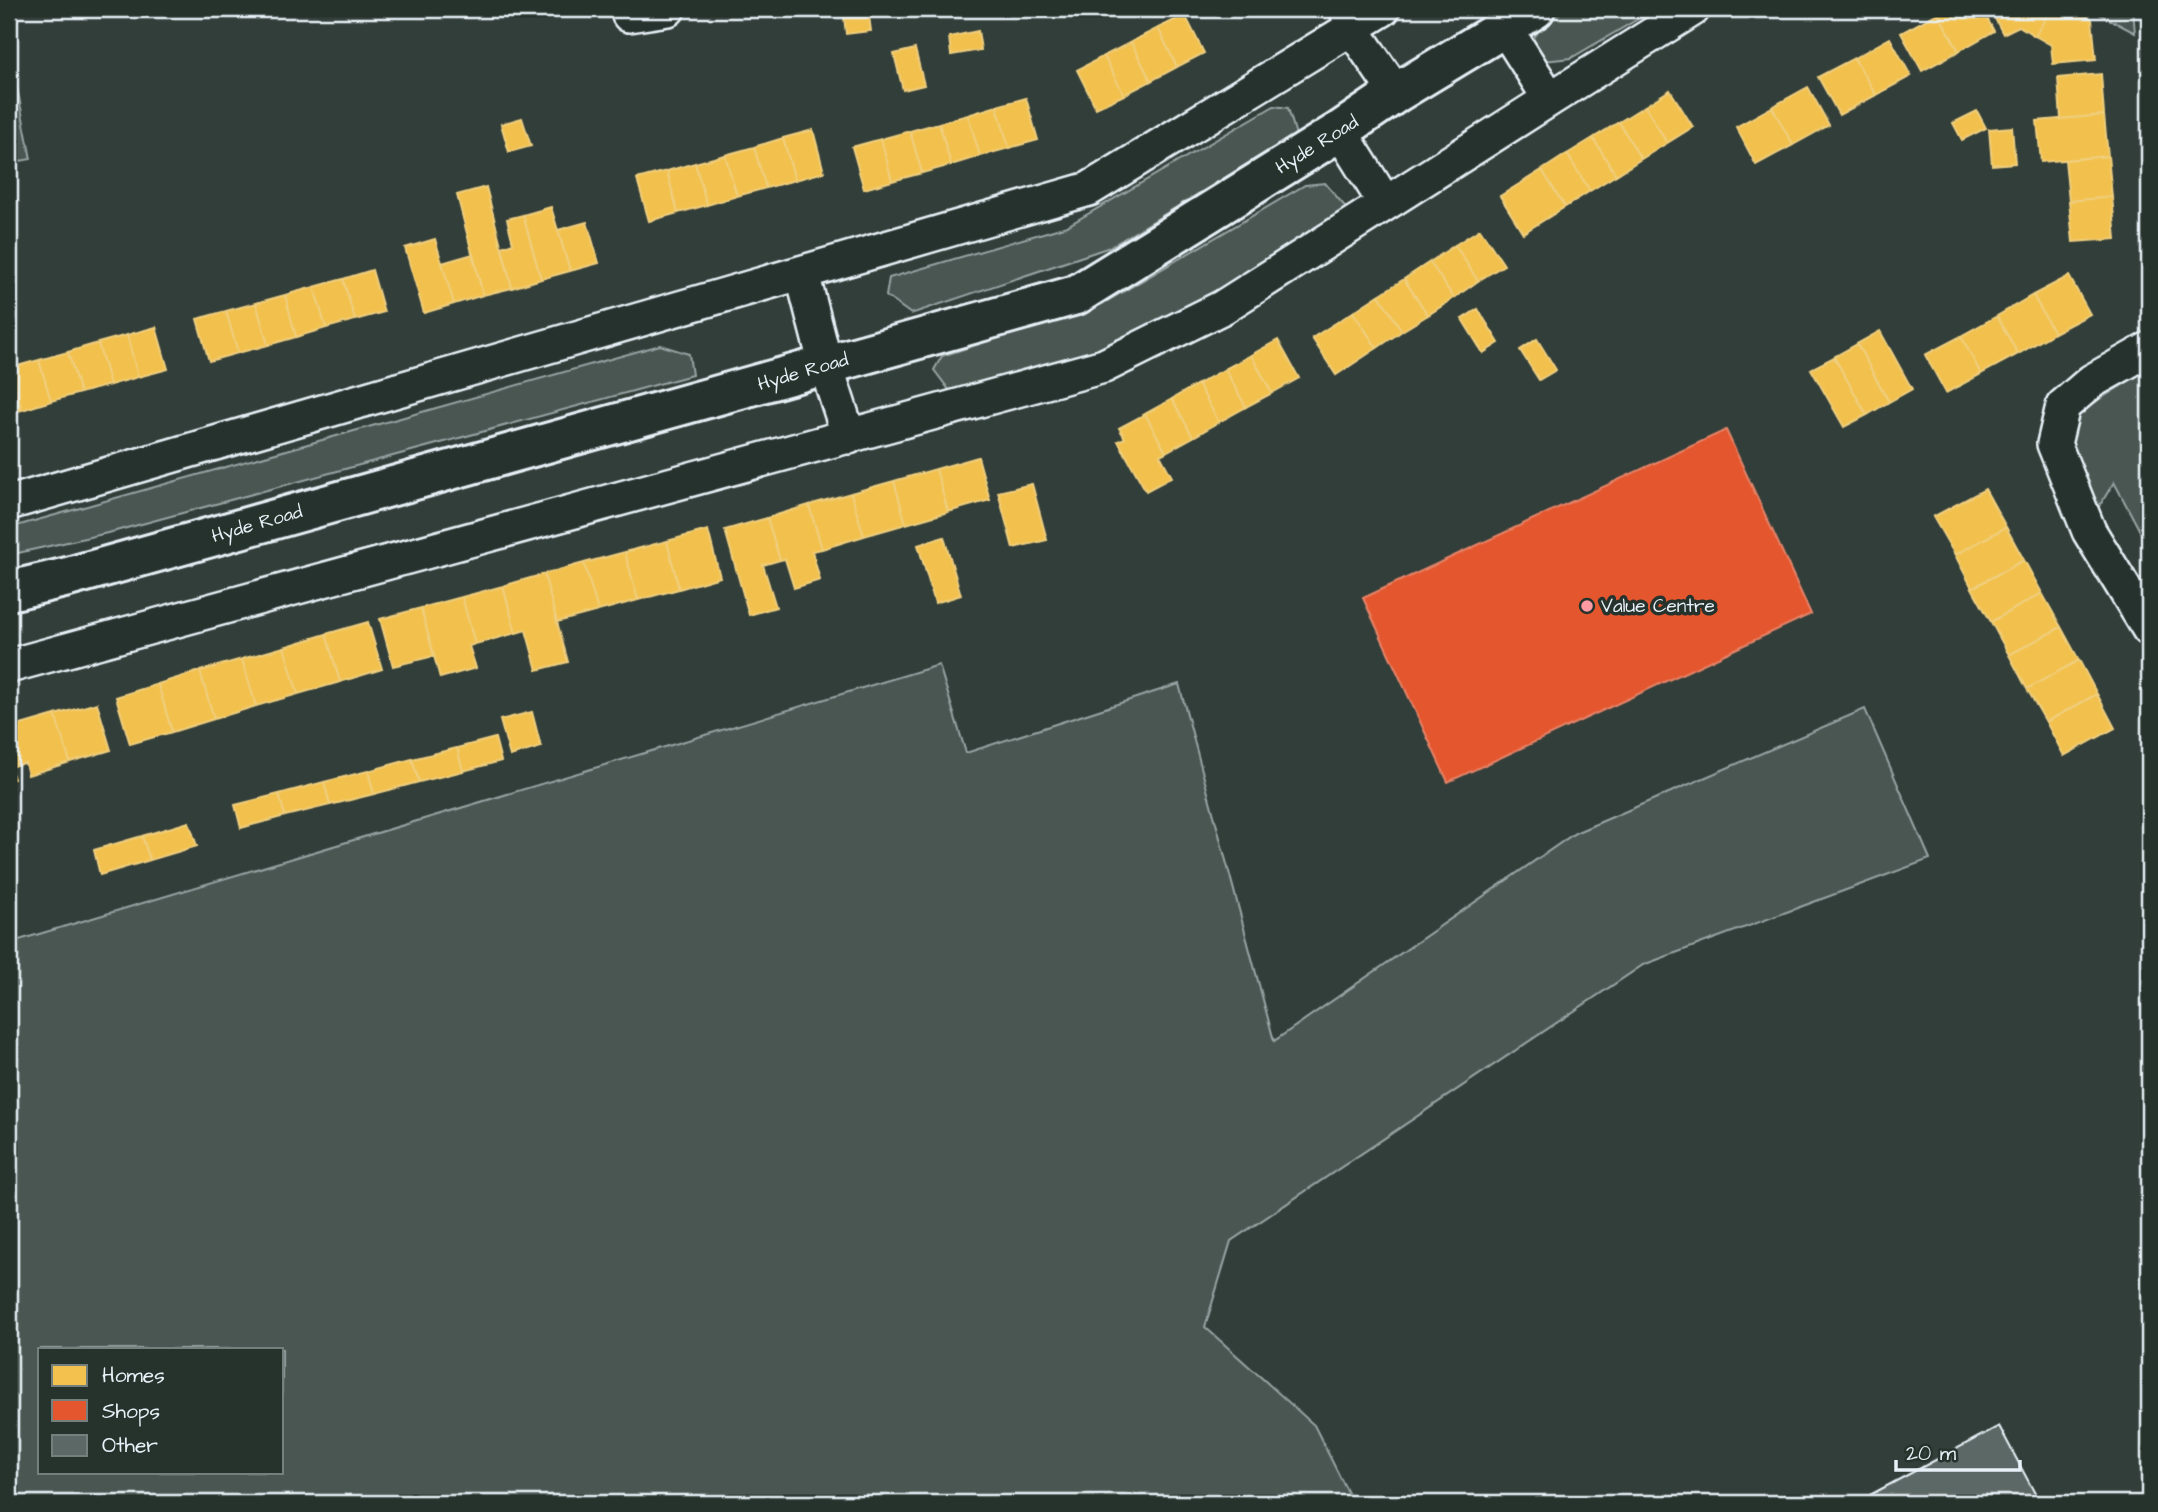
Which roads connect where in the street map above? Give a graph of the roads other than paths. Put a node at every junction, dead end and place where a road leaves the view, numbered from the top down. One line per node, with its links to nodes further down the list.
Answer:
1 (668, 9): 4 (street)
2 (1383, 9): 5 (street)
3 (1693, 9): 8 (street)
4 (629, 15)
5 (1349, 18): 7 (street); 11 (street)
6 (1520, 18): 7 (street, Hyde Road); 8 (street)
7 (1396, 93): 9 (street, Hyde Road)
8 (1550, 99): 10 (street)
9 (1340, 131): 10 (street); 13 (street, Hyde Road)
10 (1385, 202): 14 (street)
11 (802, 273): 13 (street); 15 (street)
12 (2149, 349): 17 (street)
13 (826, 366): 14 (street); 16 (street, Hyde Road)
14 (849, 437): 18 (street)
15 (9, 503)
16 (9, 591)
17 (2149, 629)
18 (9, 666)

